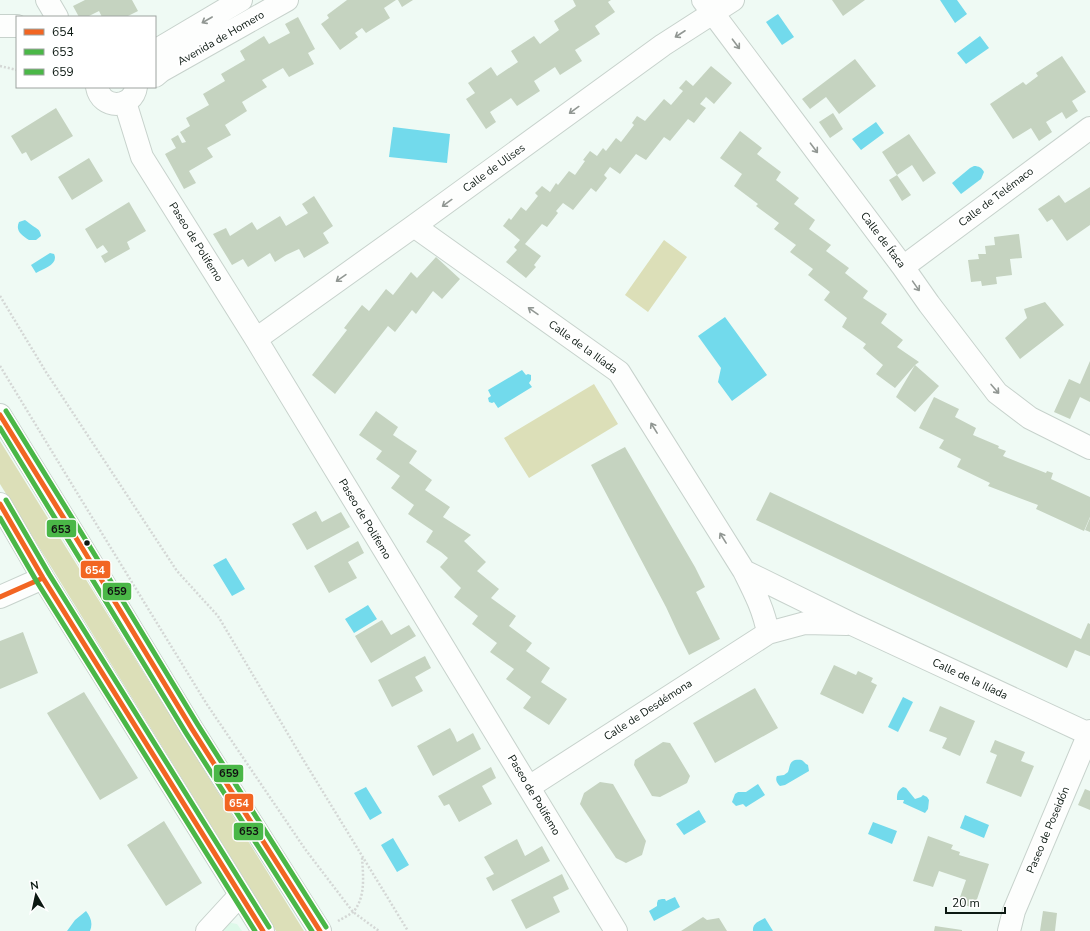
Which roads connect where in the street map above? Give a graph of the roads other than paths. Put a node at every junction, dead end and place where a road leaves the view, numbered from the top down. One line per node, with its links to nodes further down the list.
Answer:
1 (46, 0): 6 (street)
2 (241, 0): 9 (street, Avenida de Homero, one-way to 9)
3 (287, 0): 10 (street, Avenida de Homero)
4 (733, 0): 5 (street, Calle de Ulises)
5 (708, 6): 14 (street, Calle de Ulises, one-way to 14); 15 (street, Calle de Ítaca, one-way to 15)
6 (56, 16)
7 (0, 26): 8 (street)
8 (16, 26)
9 (156, 50)
10 (156, 75)
11 (97, 88): 12 (street)
12 (134, 91): 16 (street, Paseo de Polifemo)
13 (1090, 128): 15 (street, Calle de Telémaco)
14 (414, 226): 16 (street, Calle de Ulises, one-way to 16); 20 (street, Calle de la Ilíada, one-way to 14)
15 (903, 267): 18 (street, Calle de Ítaca, one-way to 18)
16 (256, 339): 26 (street, Paseo de Polifemo)
17 (0, 415): 30 (street)
18 (1090, 448)
19 (0, 504): 21 (street)
20 (744, 571): 23 (street, Calle de la Ilíada); 24 (street, Calle de la Ilíada)
21 (43, 578): 22 (street); 27 (street)
22 (0, 597)
23 (852, 624): 24 (street, Calle de la Ilíada); 25 (street, Calle de la Ilíada)
24 (768, 633): 26 (street, Calle de Desdémona)
25 (1089, 732): 32 (street, Paseo de Poseidón)
26 (529, 787): 31 (street, Paseo de Polifemo)
27 (240, 895): 28 (street); 29 (street)
28 (207, 931)
29 (263, 931)
30 (320, 931)
31 (616, 931)
32 (1009, 931)

